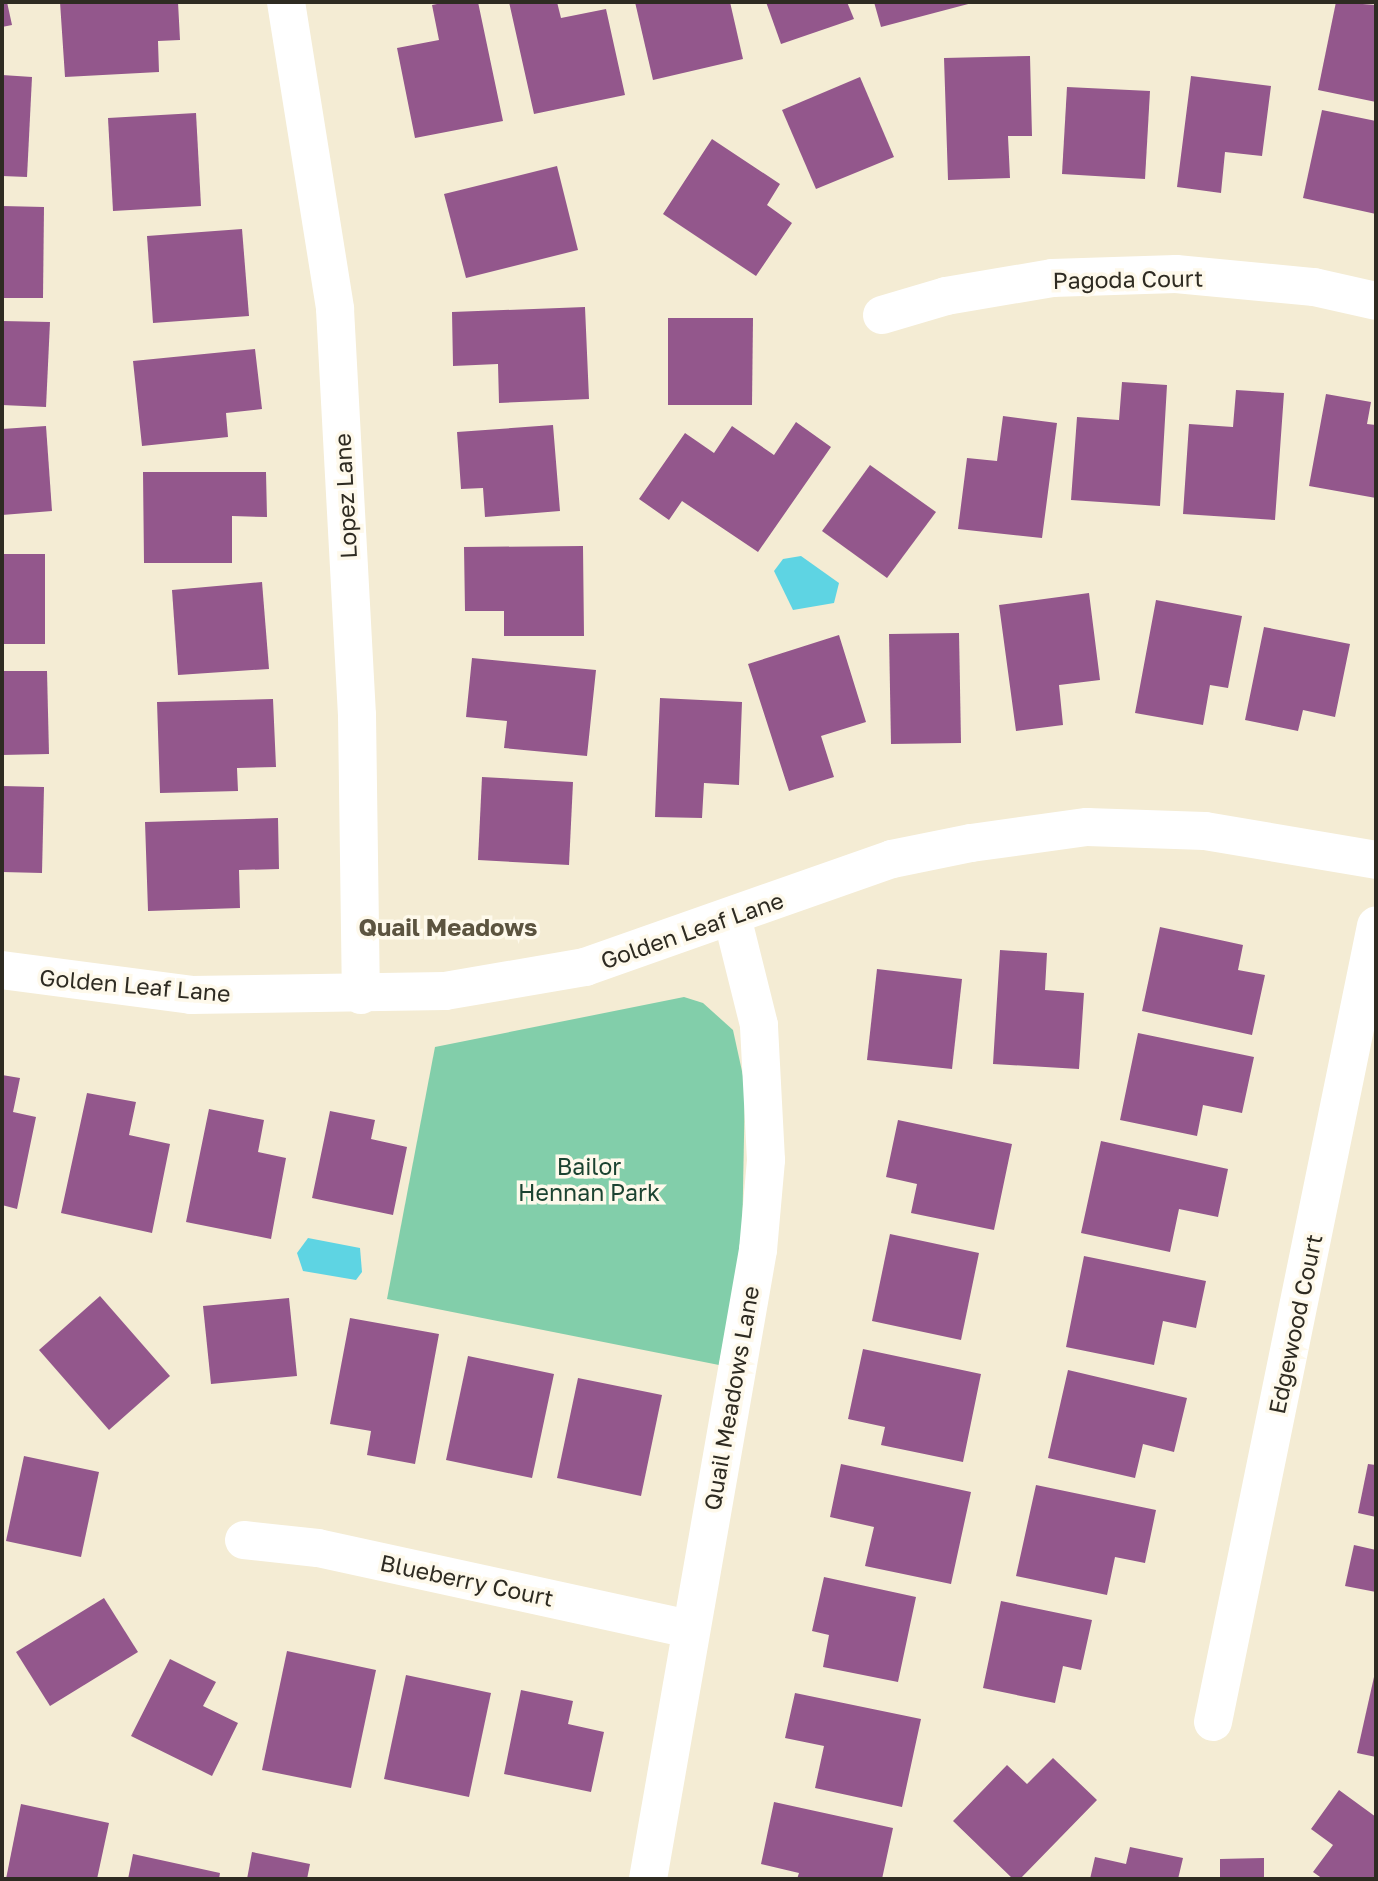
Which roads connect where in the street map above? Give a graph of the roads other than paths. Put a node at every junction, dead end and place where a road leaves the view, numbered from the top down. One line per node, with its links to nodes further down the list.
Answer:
1 (286, 2): 8 (street, Lopez Lane)
2 (1376, 301): 3 (street, Pagoda Court)
3 (882, 315)
4 (1376, 860): 5 (street, Golden Leaf Lane)
5 (732, 917): 8 (street, Golden Leaf Lane); 10 (street, Quail Meadows Lane)
6 (1376, 926): 11 (street, Edgewood Court)
7 (2, 970): 8 (street, Golden Leaf Lane)
8 (361, 995)
9 (244, 1540): 10 (street, Blueberry Court)
10 (689, 1629): 12 (street, Quail Meadows Lane)
11 (1213, 1722)
12 (648, 1879)

